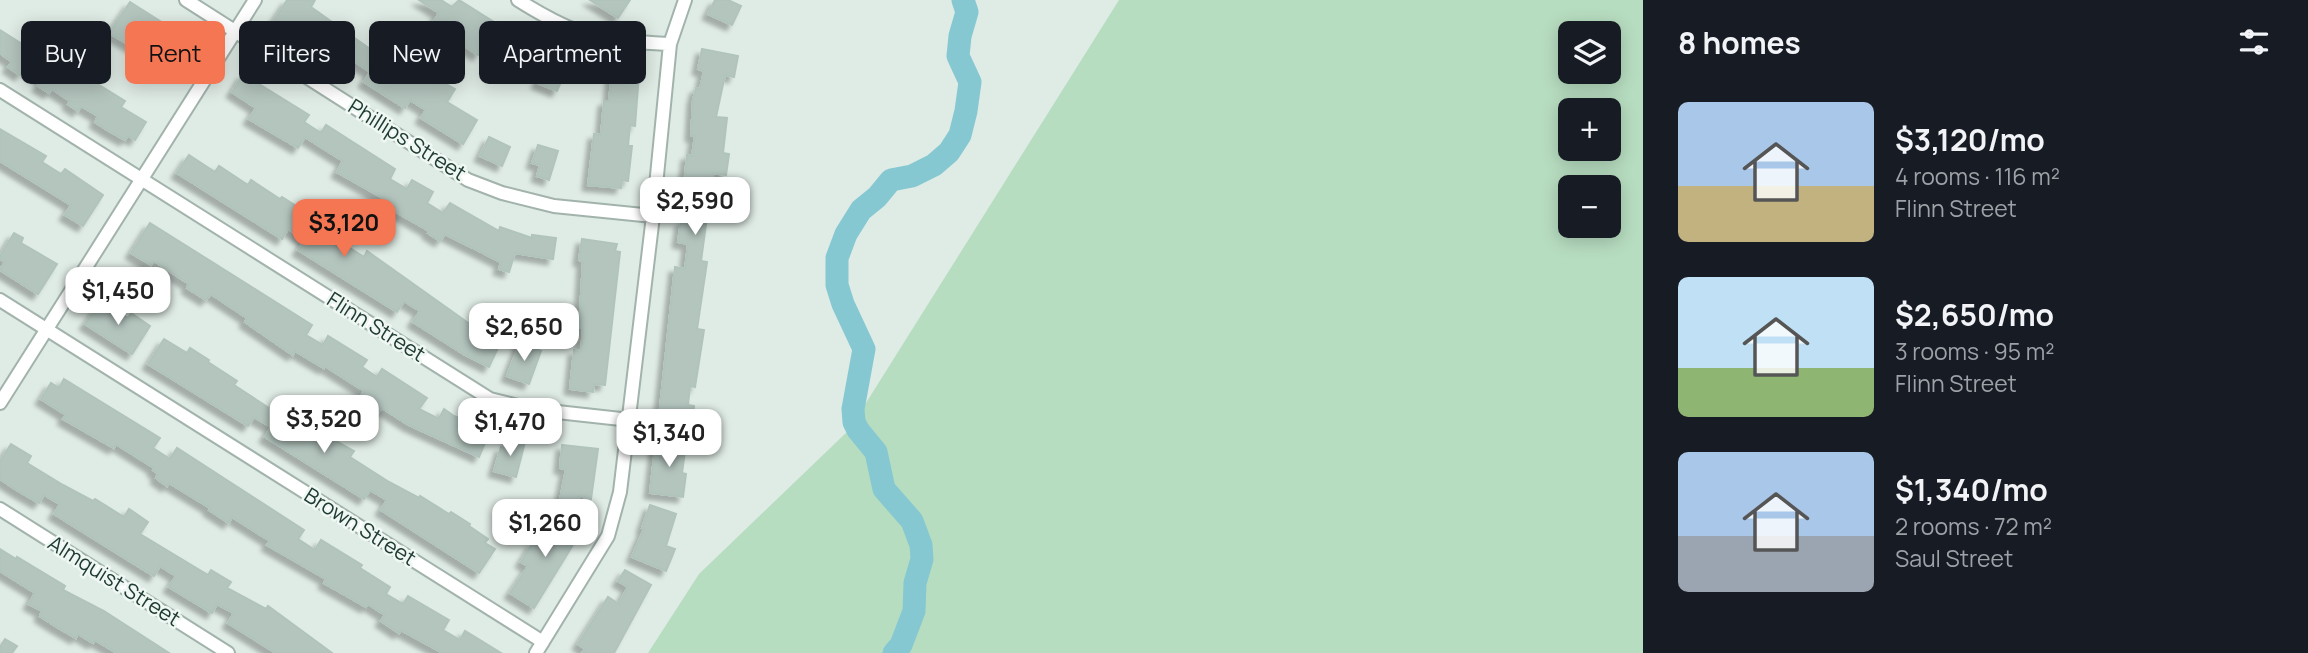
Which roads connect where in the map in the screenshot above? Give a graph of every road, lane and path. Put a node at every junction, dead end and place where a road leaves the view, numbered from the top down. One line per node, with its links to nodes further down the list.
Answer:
1 (186, 0): 5 (street, Phillips Street)
2 (255, 0): 5 (street)
3 (518, 0): 6 (street)
4 (685, 0): 6 (street)
5 (235, 31): 8 (street); 9 (street, Phillips Street)
6 (670, 44): 9 (street)
7 (0, 90): 8 (street, Flinn Street)
8 (141, 180): 11 (street); 13 (street, Flinn Street)
9 (653, 216): 13 (street)
10 (0, 300): 11 (street, Brown Street)
11 (47, 329): 12 (street); 15 (street, Brown Street)
12 (0, 403)
13 (630, 420): 15 (street)
14 (0, 509): 16 (street, Almquist Street)
15 (540, 648)
16 (228, 653)

